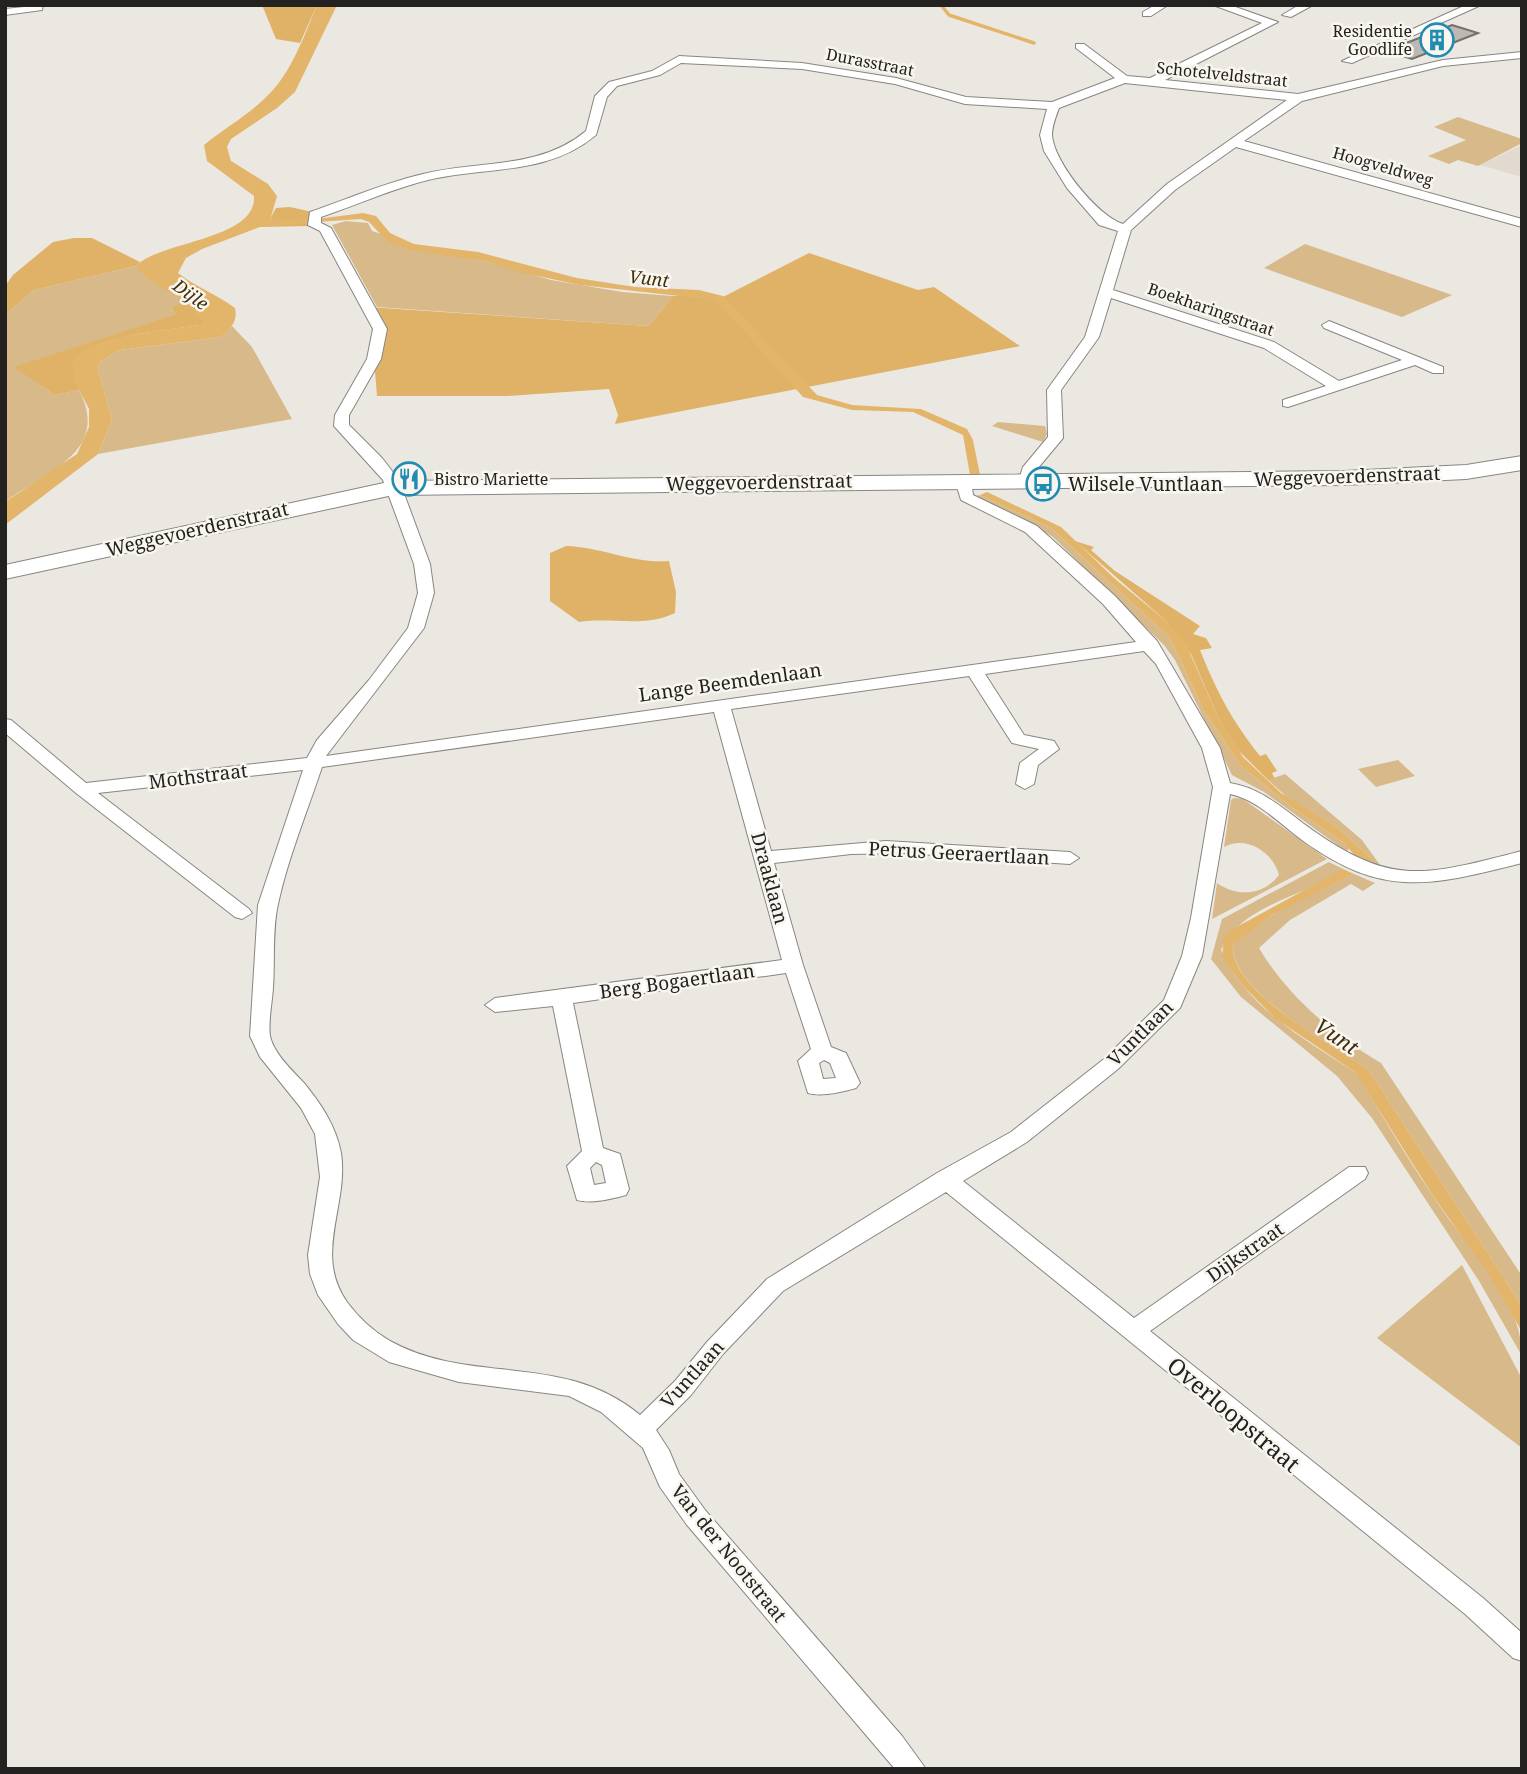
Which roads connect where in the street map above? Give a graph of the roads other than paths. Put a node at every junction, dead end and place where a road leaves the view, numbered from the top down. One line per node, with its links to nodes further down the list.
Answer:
1 (38, 5): 6 (street)
2 (1163, 5): 7 (street)
3 (1218, 5): 14 (street)
4 (1308, 5): 8 (street)
5 (1476, 5): 12 (street)
6 (5, 12)
7 (1147, 14)
8 (1287, 15)
9 (1080, 46): 13 (street)
10 (1522, 55): 15 (street, Schotelveldstraat)
11 (679, 60): 16 (street, Durasstraat); 18 (street, Van der Nootstraat)
12 (1348, 61)
13 (1124, 79): 14 (street, Schotelveldstraat); 16 (street)
14 (1152, 82): 15 (street, Schotelveldstraat)
15 (1298, 98): 17 (street)
16 (1054, 106): 20 (street)
17 (1236, 143): 19 (street, Hoogveldweg); 20 (street)
18 (315, 220): 30 (street, Van der Nootstraat)
19 (1522, 223)
20 (1125, 229): 21 (street)
21 (1106, 292): 25 (street, Boekharingstraat); 29 (street)
22 (1329, 325): 23 (street)
23 (1417, 360): 24 (street); 25 (street)
24 (1438, 370)
25 (1338, 387): 26 (street)
26 (1288, 403)
27 (1522, 463): 29 (street, Weggevoerdenstraat)
28 (972, 480): 29 (street, Weggevoerdenstraat); 30 (street, Weggevoerdenstraat); 32 (street, Vuntlaan)
29 (1027, 480)
30 (393, 488): 31 (street, Weggevoerdenstraat); 37 (street, Van der Nootstraat)
31 (5, 572)
32 (1151, 645): 33 (street, Lange Beemdenlaan); 40 (street, Vuntlaan)
33 (973, 668): 34 (street, Lange Beemdenlaan); 36 (street)
34 (721, 704): 37 (street, Lange Beemdenlaan); 43 (street, Draaklaan)
35 (5, 724): 41 (street)
36 (1018, 739): 38 (street); 38 (street)
37 (314, 763): 41 (street, Mothstraat); 54 (street, Van der Nootstraat)
38 (1029, 763): 39 (street)
39 (1025, 784)
40 (1222, 787): 42 (street); 52 (street, Vuntlaan)
41 (82, 789): 45 (street)
42 (1522, 857)
43 (765, 858): 44 (street, Petrus Geeraertlaan); 46 (street, Draaklaan)
44 (1070, 858)
45 (242, 913)
46 (793, 965): 47 (street, Berg Bogaertlaan); 49 (street, Draaklaan)
47 (562, 998): 48 (street, Berg Bogaertlaan); 50 (street)
48 (495, 1005)
49 (822, 1051)
50 (593, 1153)
51 (1357, 1173): 53 (street, Dijkstraat)
52 (945, 1179): 53 (street, Overloopstraat); 54 (street, Vuntlaan)
53 (1133, 1331): 55 (street, Overloopstraat)
54 (641, 1429): 56 (street, Van der Nootstraat)
55 (1522, 1650)
56 (912, 1769)

